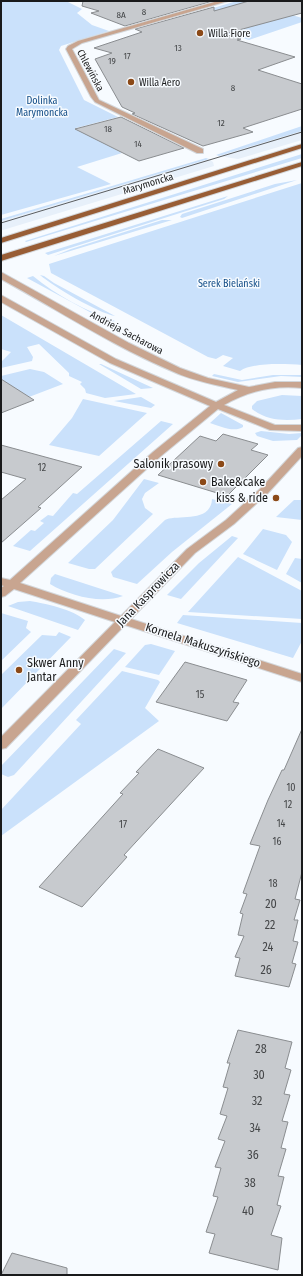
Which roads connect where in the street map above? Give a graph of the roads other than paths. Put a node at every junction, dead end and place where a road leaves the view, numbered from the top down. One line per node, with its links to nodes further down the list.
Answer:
1 (219, 2): 3 (street, Chlewińska)
2 (302, 146): 5 (main road, Marymoncka)
3 (200, 151)
4 (302, 164): 6 (main road)
5 (1, 241)
6 (1, 258)
7 (1, 275): 10 (street, Andrieja Sacharowa)
8 (1, 298): 11 (street)
9 (302, 385): 10 (street)
10 (249, 390): 11 (street)
11 (216, 406): 12 (street); 14 (street)
12 (302, 428)
13 (302, 450): 16 (street, Jana Kasprowicza)
14 (6, 583): 15 (street); 16 (street, Kornela Makuszyńskiego)
15 (1, 594)
16 (124, 619): 17 (street, Kornela Makuszyńskiego); 18 (street, Jana Kasprowicza)
17 (302, 678)
18 (1, 745)

